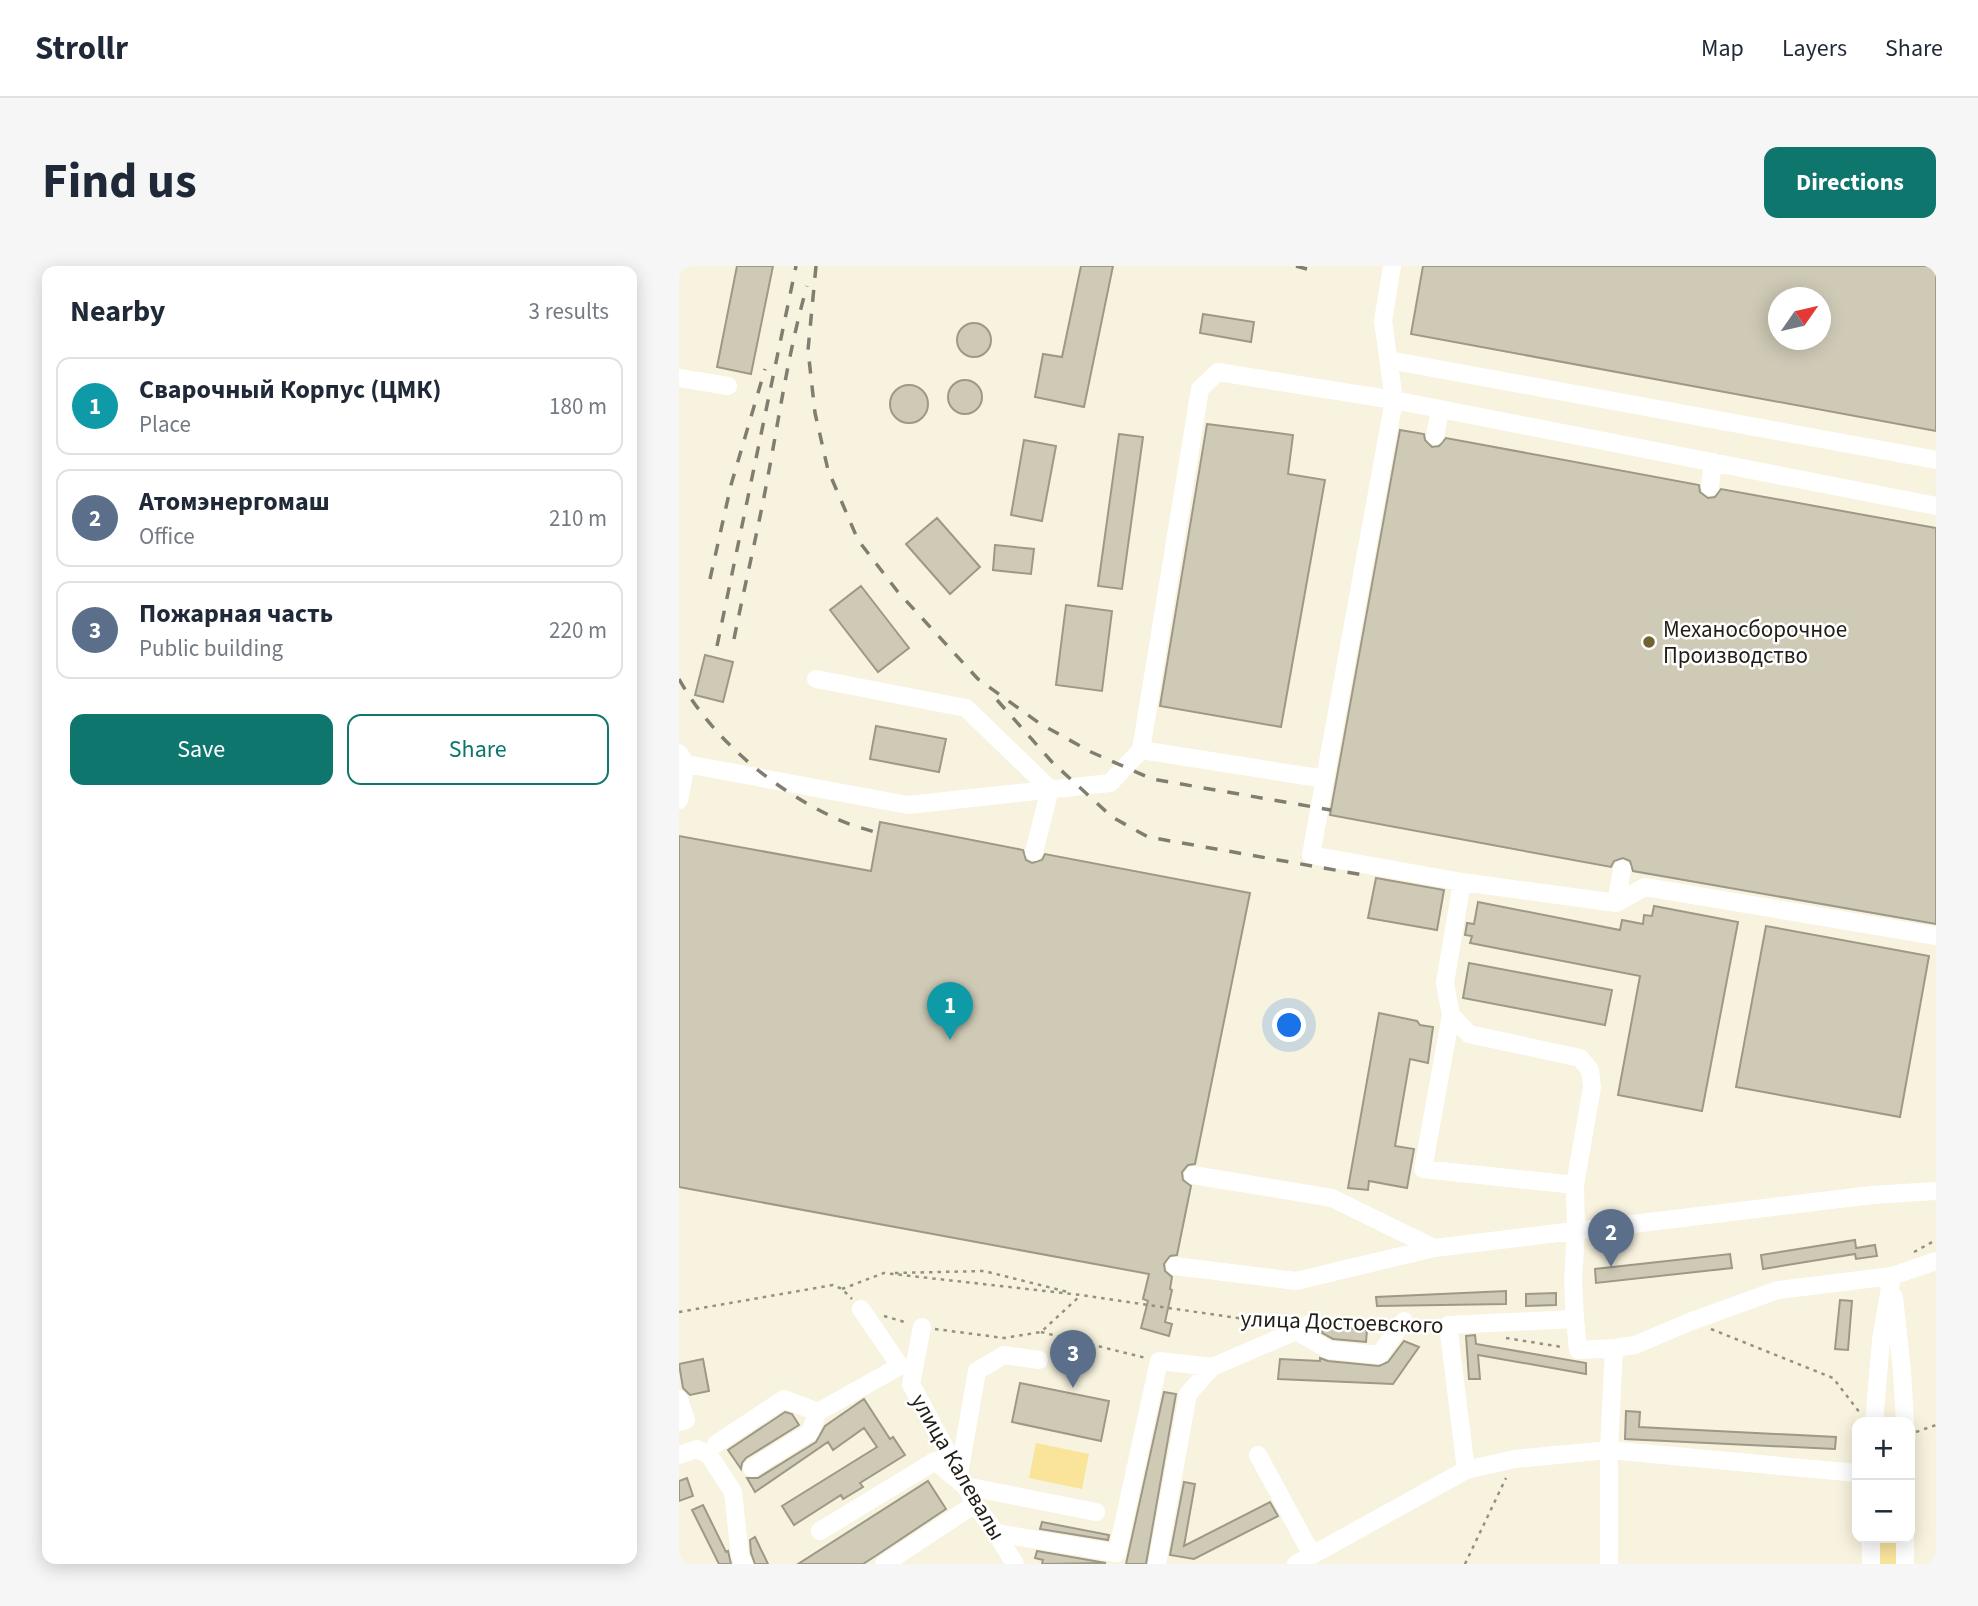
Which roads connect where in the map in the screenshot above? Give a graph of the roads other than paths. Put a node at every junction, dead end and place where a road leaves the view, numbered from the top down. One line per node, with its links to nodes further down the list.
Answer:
1 (1392, 266): 2 (street)
2 (1389, 360): 5 (street); 8 (street)
3 (679, 378): 4 (street)
4 (728, 386)
5 (1394, 400): 6 (street); 13 (street); 15 (street)
6 (1440, 409): 7 (street); 9 (street)
7 (1435, 436)
8 (1936, 460)
9 (1713, 463): 10 (street); 11 (street)
10 (1710, 487)
11 (1936, 506)
12 (815, 679): 16 (street)
13 (1141, 750): 15 (street); 16 (street)
14 (683, 758): 16 (street); 17 (street)
15 (1325, 779): 20 (street)
16 (1051, 789): 18 (street)
17 (679, 800)
18 (1034, 852)
19 (1622, 869): 21 (street)
20 (1462, 882): 21 (street); 23 (street)
21 (1616, 903): 22 (street)
22 (1936, 936)
23 (1451, 1015): 25 (street); 25 (street)
24 (1193, 1175): 28 (street)
25 (1574, 1185): 27 (street)
26 (1936, 1191): 27 (street)
27 (1576, 1232): 28 (street); 33 (street)
28 (1434, 1248): 30 (street)
29 (1936, 1261): 31 (street)
30 (1175, 1266)
31 (1892, 1276): 38 (street); 45 (street); 46 (street)
32 (861, 1309): 40 (street)
33 (1575, 1319): 38 (street); 53 (street)
34 (1404, 1321): 37 (street)
35 (1313, 1322): 37 (street)
36 (922, 1327): 42 (street, улица Калевалы)
37 (1296, 1331): 41 (street)
38 (1614, 1348): 49 (street)
39 (1039, 1360): 55 (street)
40 (899, 1366): 42 (street); 44 (street)
41 (1212, 1367): 59 (street); 66 (street)
42 (911, 1384): 55 (street, улица Калевалы)
43 (679, 1399): 47 (street)
44 (818, 1412): 48 (street); 52 (street)
45 (1867, 1417)
46 (1905, 1417)
47 (679, 1422)
48 (716, 1444)
49 (1609, 1450): 53 (street); 54 (street); 67 (street)
50 (679, 1455): 64 (street)
51 (1258, 1455): 62 (street)
52 (752, 1468)
53 (1466, 1470): 62 (street)
54 (1852, 1473)
55 (962, 1480): 56 (street, улица Калевалы); 57 (street); 58 (street)
56 (975, 1504): 59 (street, улица Калевалы); 63 (street)
57 (1096, 1512)
58 (820, 1531)
59 (996, 1533): 65 (street, улица Калевалы)
60 (1871, 1543): 68 (street)
61 (1908, 1543): 69 (street)
62 (1304, 1559)
63 (890, 1563)
64 (744, 1564)
65 (1015, 1564)
66 (1157, 1564)
67 (1609, 1564)
68 (1871, 1564)
69 (1905, 1564)

